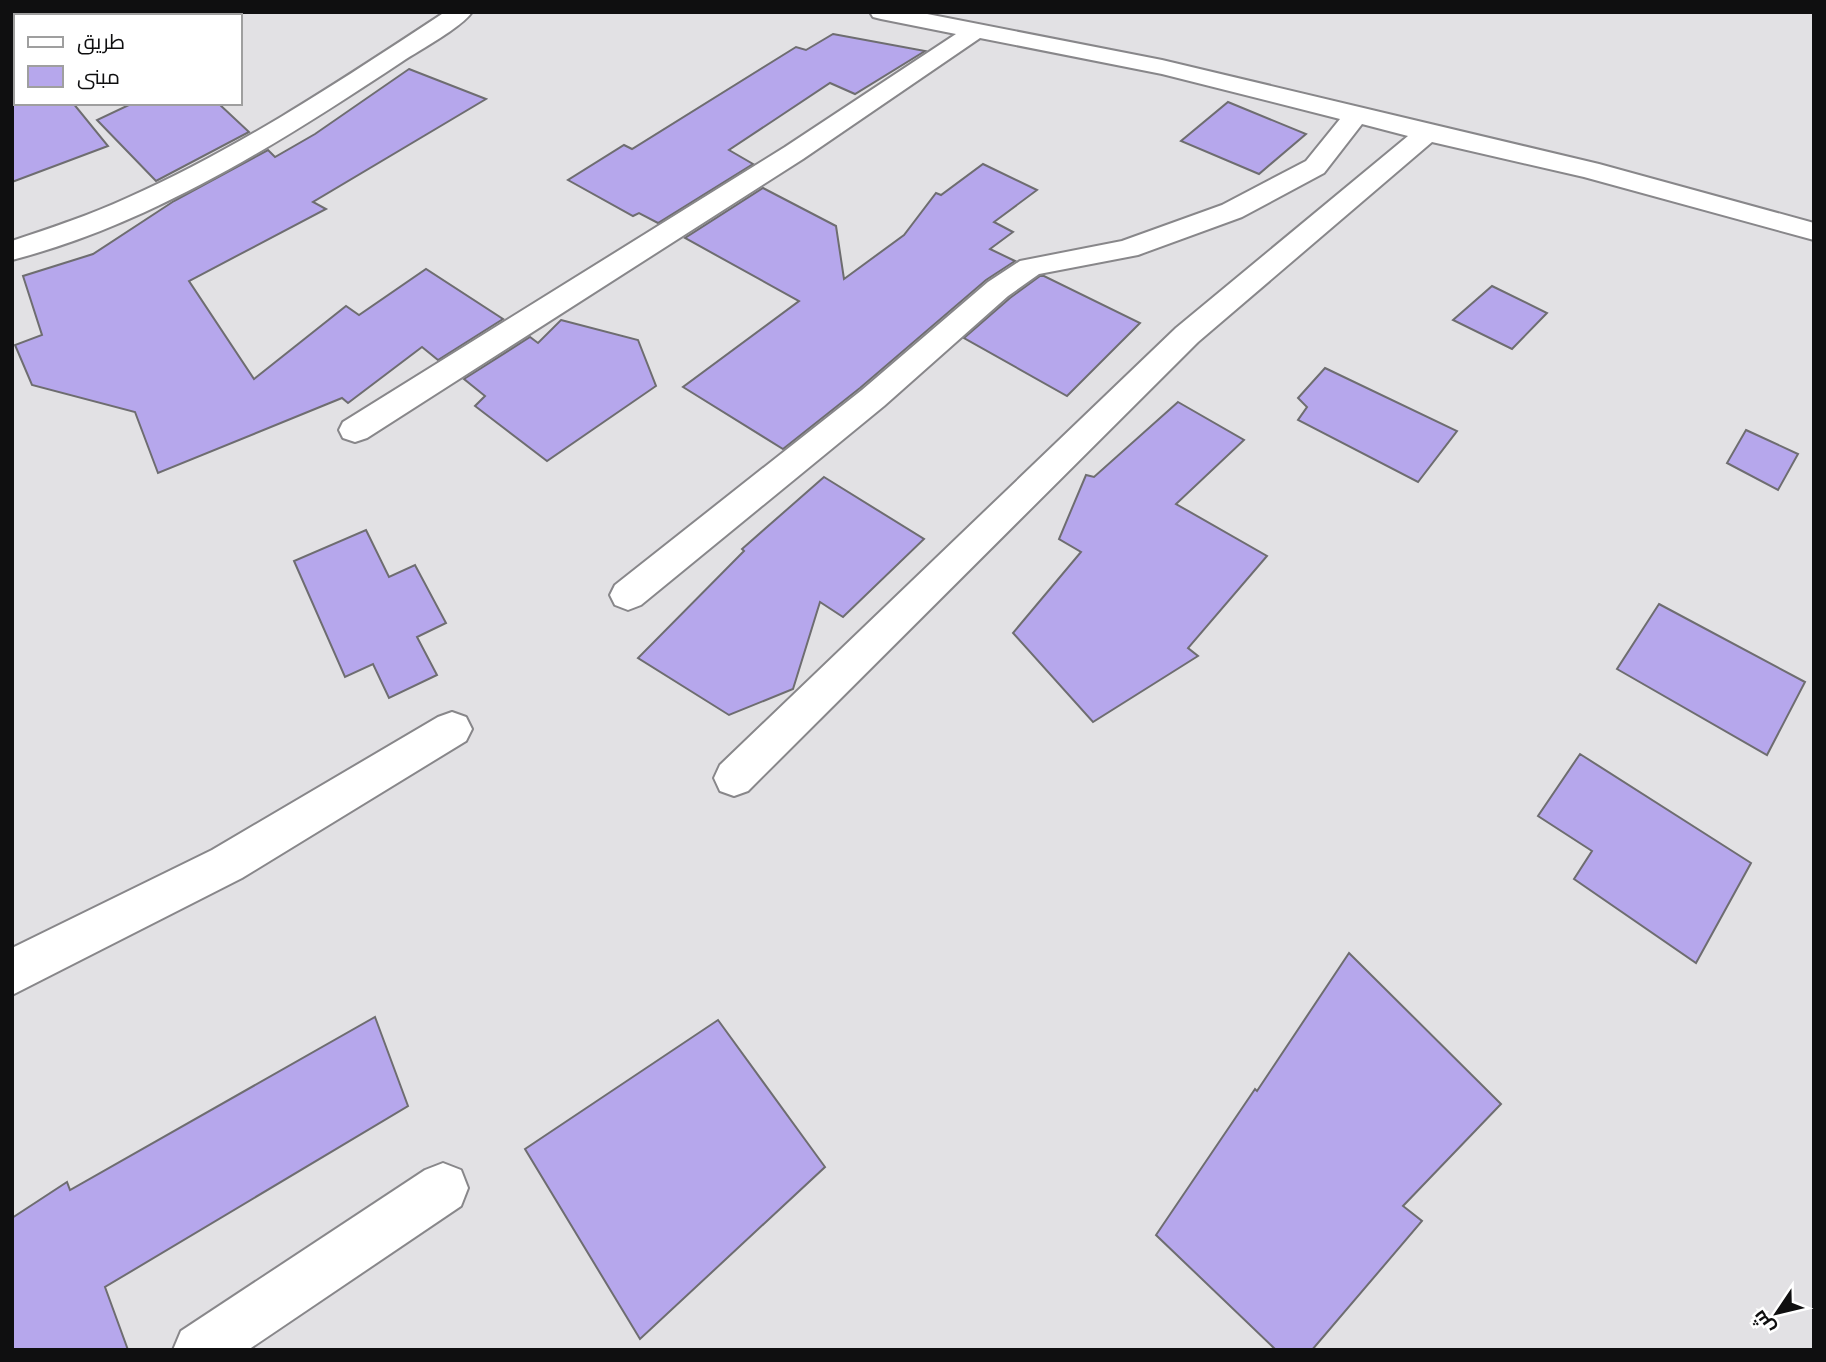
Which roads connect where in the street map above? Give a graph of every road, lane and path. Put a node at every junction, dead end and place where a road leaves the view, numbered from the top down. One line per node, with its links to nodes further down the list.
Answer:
1 (461, 12): 7 (street)
2 (881, 12): 3 (street)
3 (977, 30): 4 (street); 8 (street)
4 (1355, 116): 5 (street); 9 (street)
5 (1427, 133): 6 (street); 11 (street)
6 (1814, 232)
7 (12, 251)
8 (355, 430)
9 (628, 595)
10 (452, 729): 12 (street)
11 (734, 778)
12 (12, 972)
13 (443, 1188): 14 (street)
14 (200, 1350)

